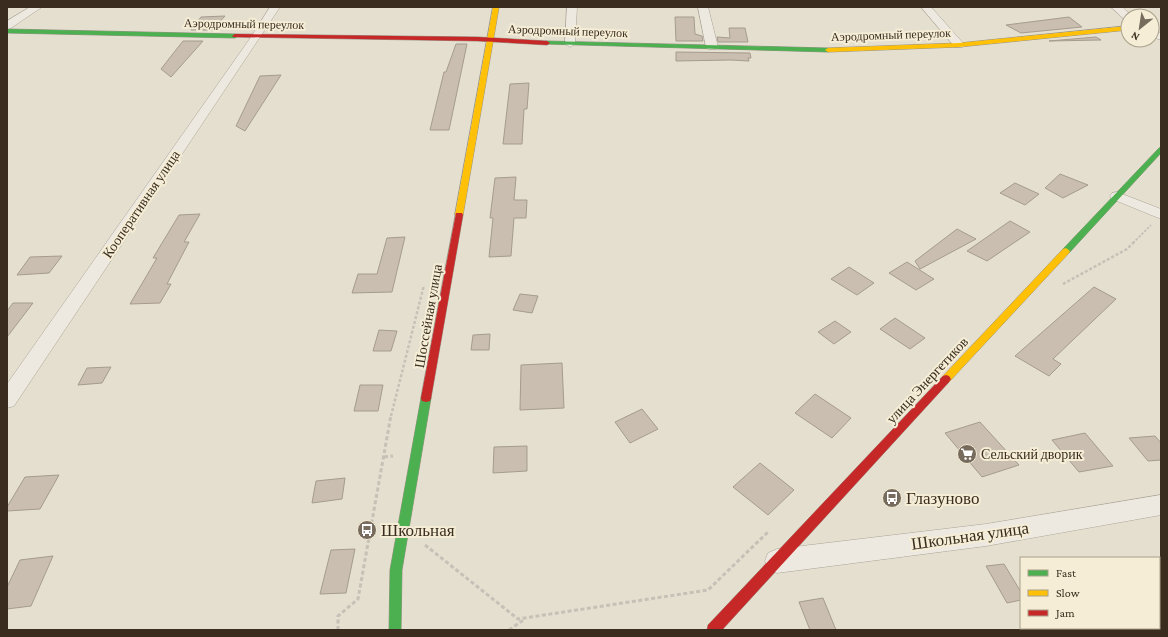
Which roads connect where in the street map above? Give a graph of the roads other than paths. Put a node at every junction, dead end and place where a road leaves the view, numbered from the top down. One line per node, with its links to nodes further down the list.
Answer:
1 (37, 7): 7 (street)
2 (275, 7): 10 (street, Кооперативная улица)
3 (496, 7): 11 (street, Шоссейная улица)
4 (572, 7): 12 (street)
5 (703, 7): 14 (street)
6 (926, 7): 13 (street)
7 (7, 26)
8 (1120, 29): 13 (street, Аэродромный переулок)
9 (7, 31): 10 (street, Аэродромный переулок)
10 (256, 37): 11 (street, Аэродромный переулок); 18 (street, Кооперативная улица)
11 (492, 40): 12 (street, Аэродромный переулок); 21 (street, Шоссейная улица)
12 (570, 44): 14 (street, Аэродромный переулок)
13 (959, 45): 14 (street, Аэродромный переулок)
14 (712, 47)
15 (1161, 149): 16 (street, улица Энергетиков)
16 (1117, 196): 17 (street); 20 (street, улица Энергетиков)
17 (1161, 214)
18 (7, 400)
19 (1161, 505): 20 (street, Школьная улица)
20 (777, 561): 22 (street, улица Энергетиков)
21 (395, 630)
22 (713, 630)

